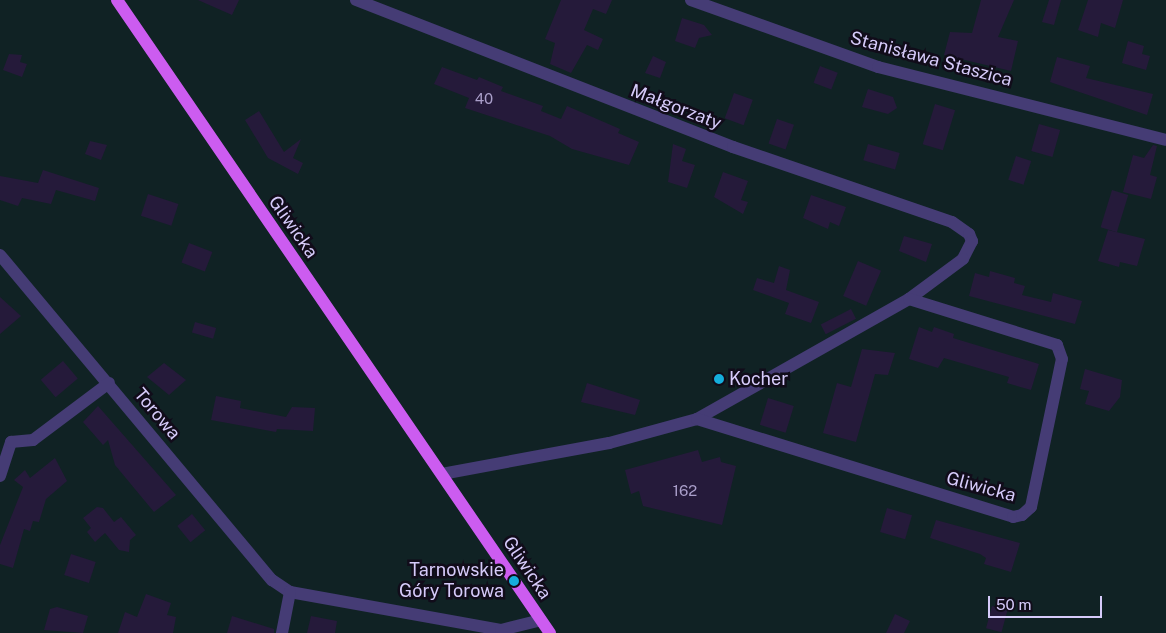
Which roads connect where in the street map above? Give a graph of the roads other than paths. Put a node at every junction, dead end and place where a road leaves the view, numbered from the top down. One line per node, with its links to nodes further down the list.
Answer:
1 (117, 0): 10 (main road, Gliwicka)
2 (356, 0): 6 (street, Małgorzaty)
3 (691, 0): 4 (street, Stanisława Staszica)
4 (1166, 140)
5 (0, 255): 7 (street, Torowa)
6 (909, 299): 8 (street); 8 (street, Gliwicka)
7 (108, 384): 9 (street); 12 (street, Torowa)
8 (697, 418): 10 (street)
9 (6, 440): 11 (street)
10 (442, 474): 13 (main road, Gliwicka)
11 (0, 476)
12 (290, 592): 13 (street, Torowa); 14 (street)
13 (541, 620): 15 (main road, Gliwicka)
14 (282, 633)
15 (550, 633)

